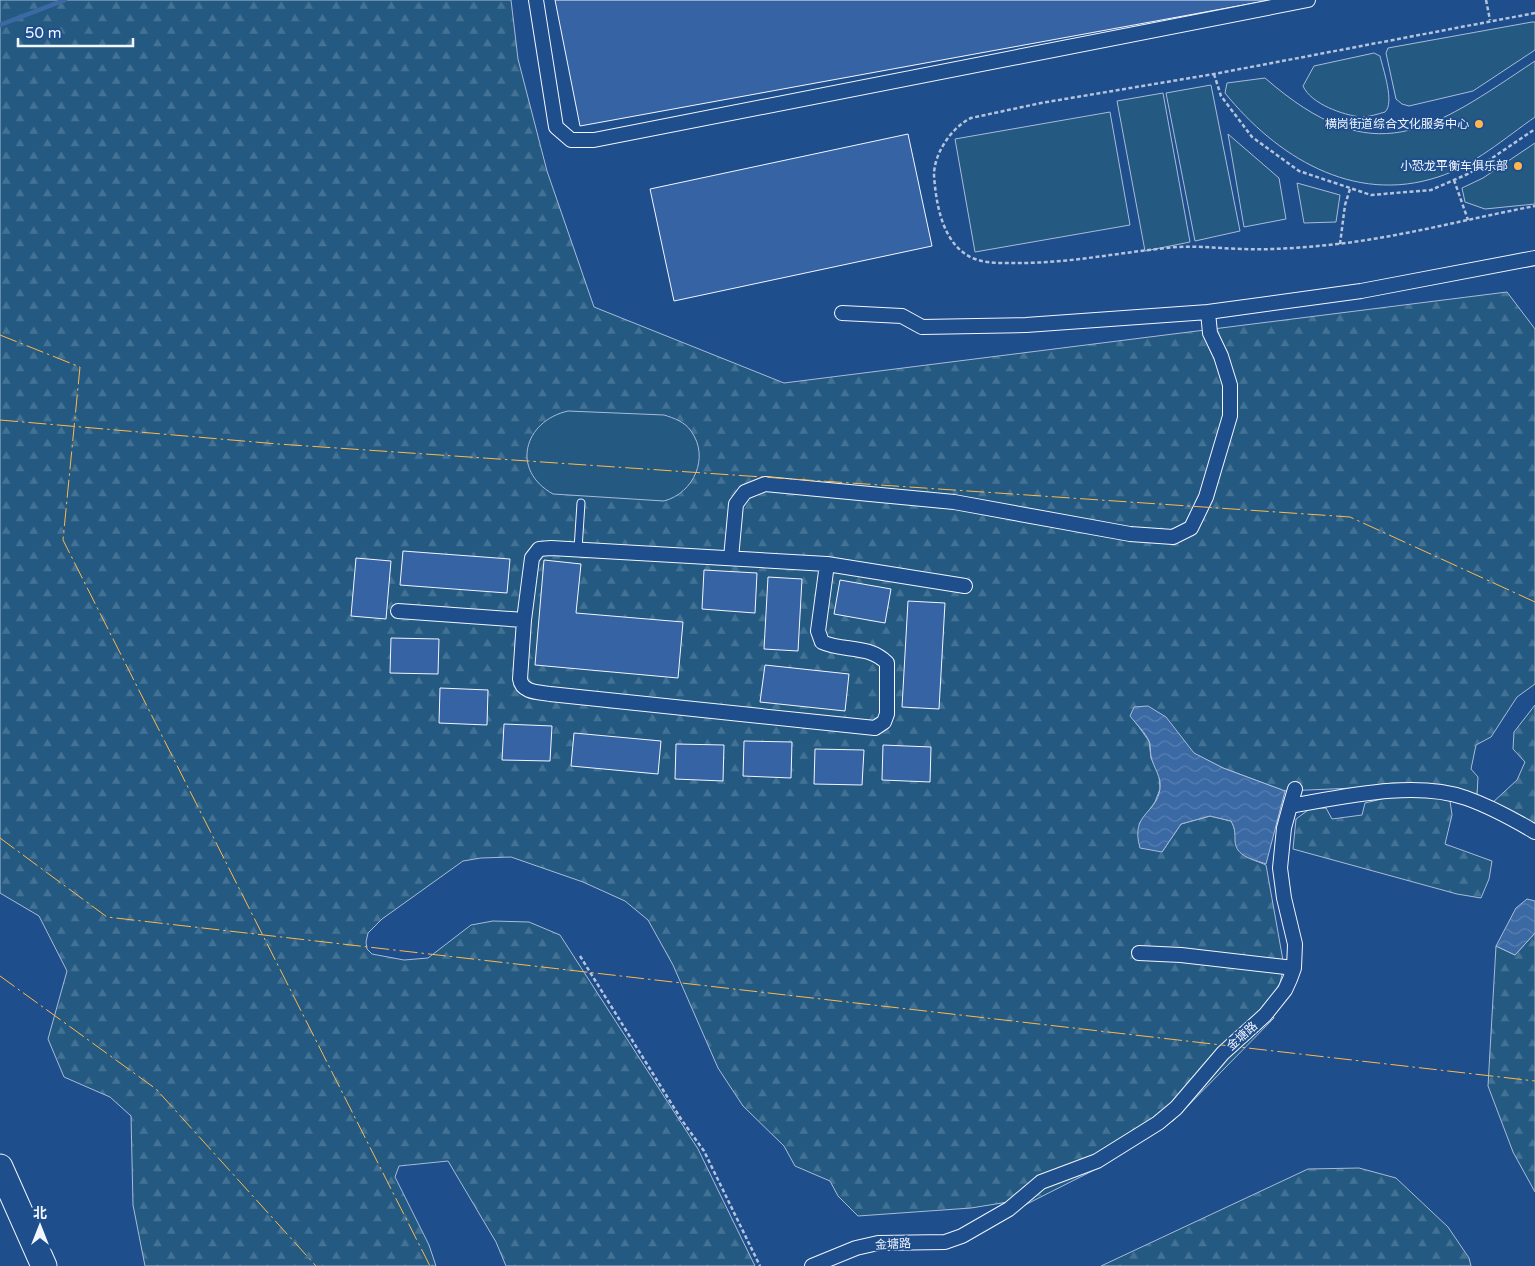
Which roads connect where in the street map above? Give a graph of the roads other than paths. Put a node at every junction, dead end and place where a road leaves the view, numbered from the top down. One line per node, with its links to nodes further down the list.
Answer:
1 (536, 0): 2 (street)
2 (1308, 0)
3 (1535, 258): 4 (street)
4 (1208, 312): 5 (street); 8 (street)
5 (842, 313)
6 (581, 503): 7 (lane)
7 (578, 549): 8 (street); 12 (street)
8 (731, 558): 9 (street)
9 (827, 564): 10 (street); 12 (street)
10 (965, 586)
11 (398, 611): 12 (street)
12 (524, 620)
13 (1295, 789): 14 (street, 金塘路)
14 (1290, 806): 15 (street); 17 (street, 金塘路)
15 (1535, 832)
16 (1139, 954): 17 (street)
17 (1294, 968): 20 (street, 金塘路)
18 (0, 1167): 19 (highway)
19 (44, 1266)
20 (812, 1266)

